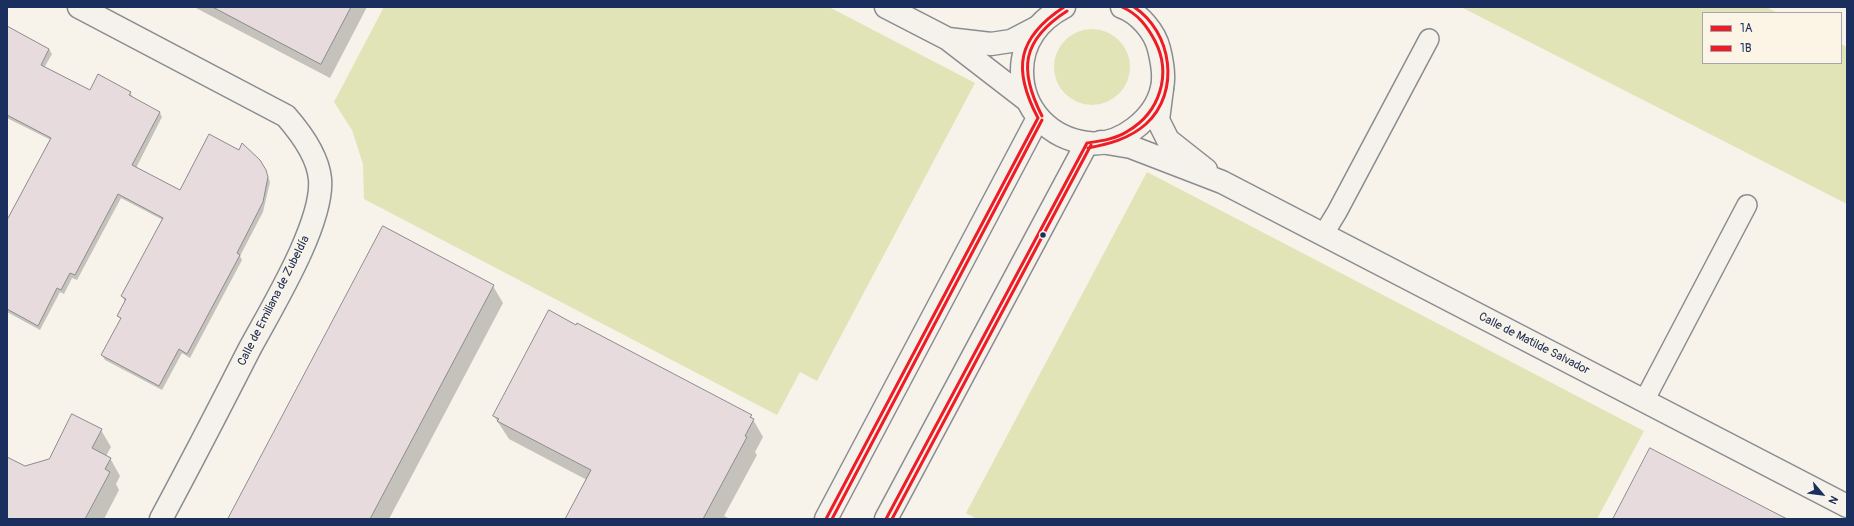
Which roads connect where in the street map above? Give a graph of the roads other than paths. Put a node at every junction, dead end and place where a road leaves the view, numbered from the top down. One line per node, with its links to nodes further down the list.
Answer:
1 (79, 7): 17 (street, Calle de Emiliana de Zubeldía)
2 (886, 7): 6 (street)
3 (1064, 7): 5 (street)
4 (1128, 8): 8 (street)
5 (1036, 28): 6 (street); 9 (street)
6 (948, 39): 9 (street)
7 (1429, 39): 14 (lane)
8 (1162, 88): 11 (street); 12 (street, Calle de Matilde Salvador)
9 (1027, 100): 10 (street)
10 (1038, 118): 11 (street, Calle de Matilde Salvador); 18 (street)
11 (1094, 142): 12 (street, Calle de Matilde Salvador); 19 (street)
12 (1222, 182): 14 (street, Calle de Matilde Salvador)
13 (1747, 206): 15 (lane)
14 (1323, 235): 15 (street, Calle de Matilde Salvador)
15 (1644, 401): 16 (street, Calle de Matilde Salvador)
16 (1847, 506)
17 (161, 519)
18 (826, 519)
19 (886, 519)

